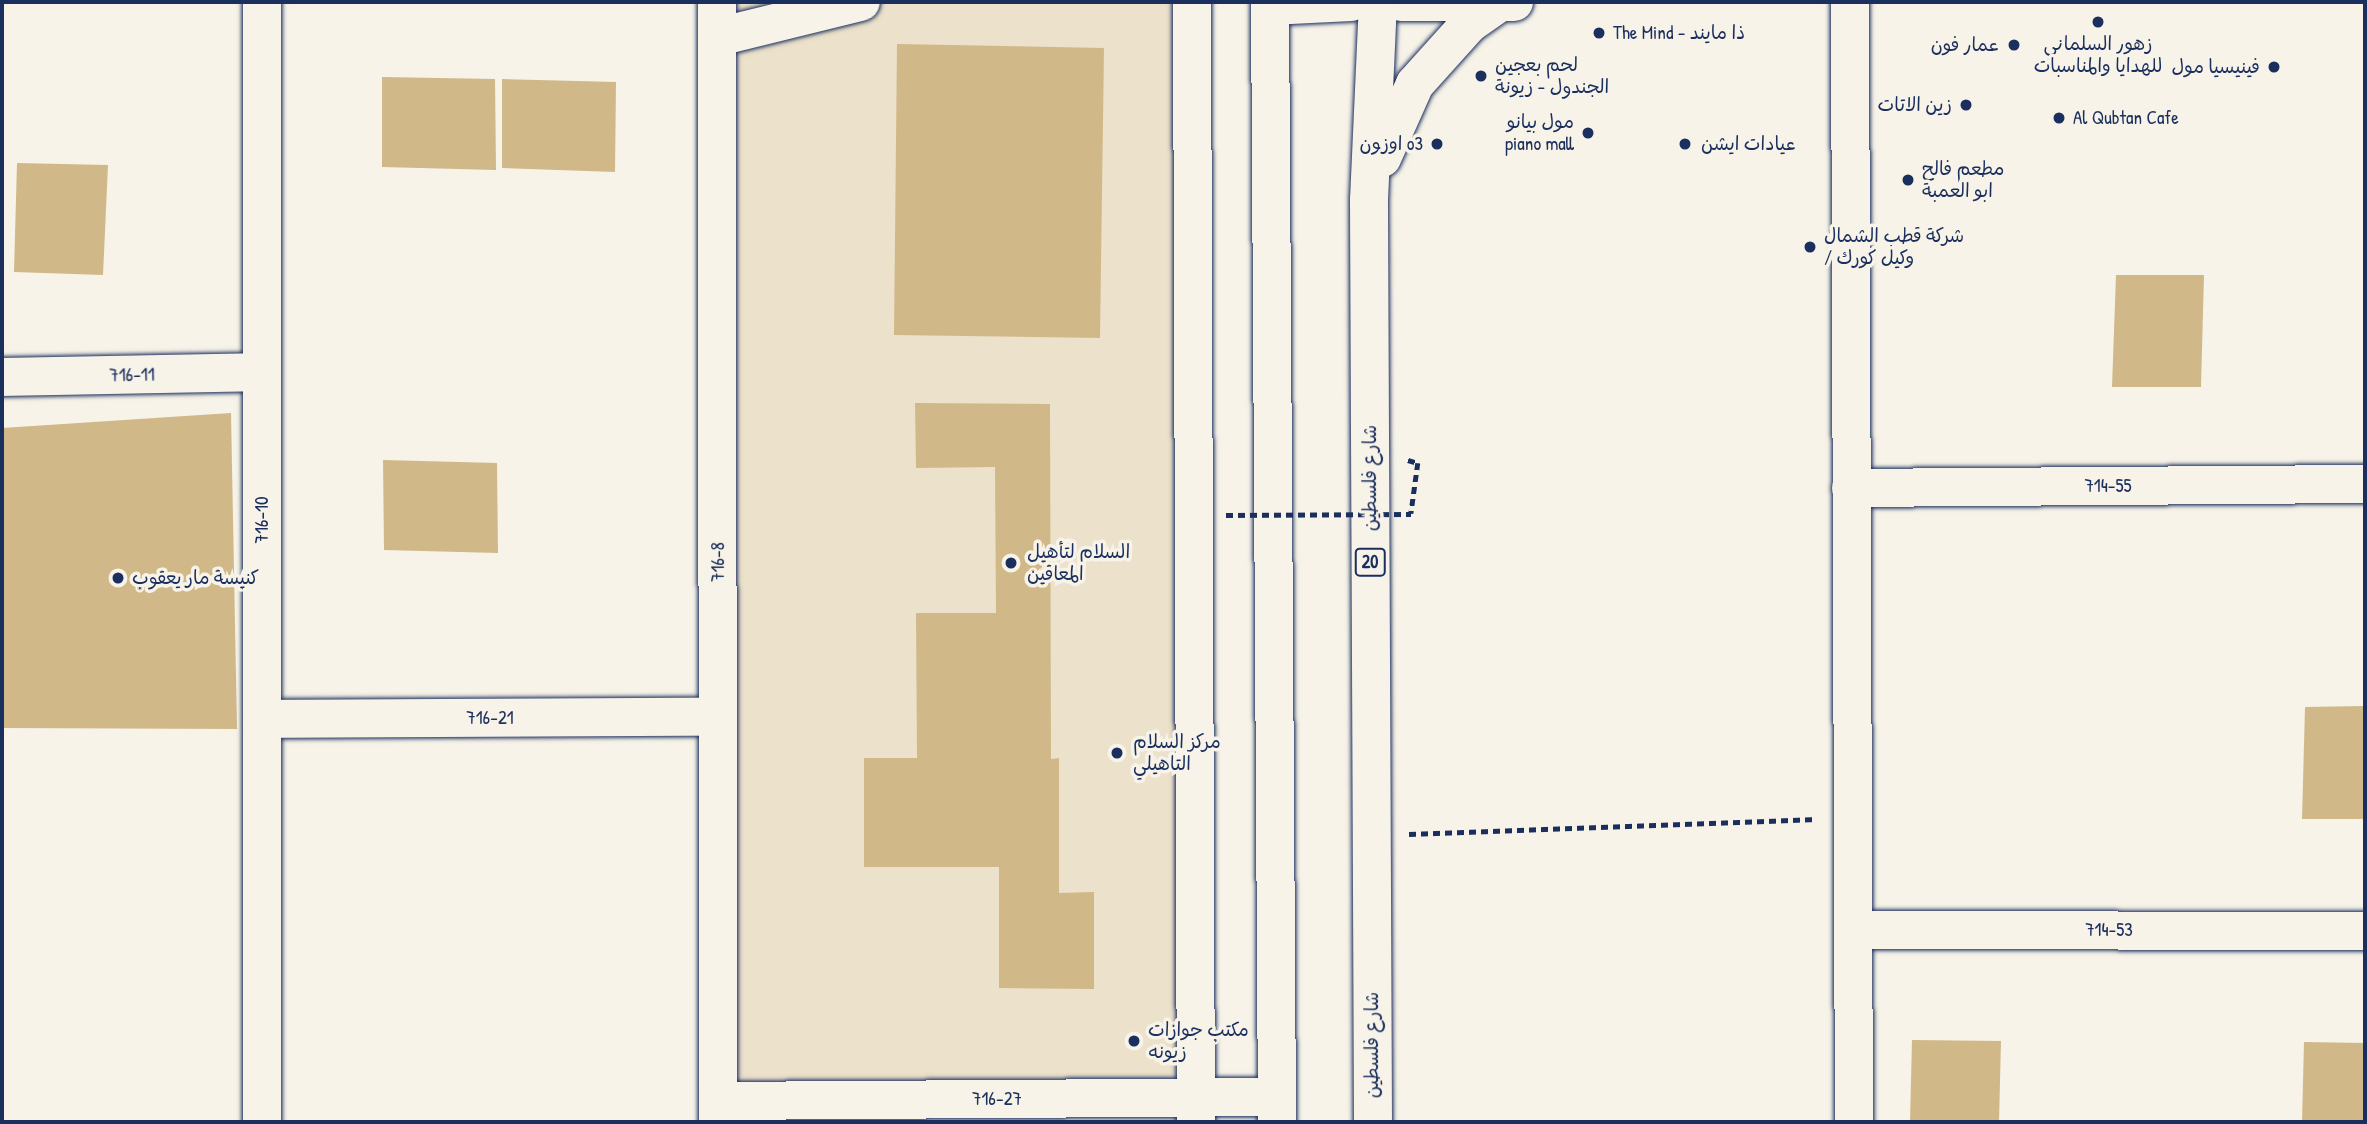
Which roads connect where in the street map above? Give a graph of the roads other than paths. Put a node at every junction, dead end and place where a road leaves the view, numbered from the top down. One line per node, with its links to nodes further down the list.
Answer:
1 (262, 2): 13 (street, 716-10)
2 (860, 2): 11 (street)
3 (1192, 2): 22 (street)
4 (1351, 2): 10 (street)
5 (1378, 2): 12 (street, شارع فلسطين / 20)
6 (1401, 2): 7 (street)
7 (1500, 2): 8 (street); 12 (street)
8 (1514, 2)
9 (1850, 2): 16 (street)
10 (1270, 4): 21 (street)
11 (718, 19): 17 (street, 716-8)
12 (1369, 200): 25 (street, شارع فلسطين / 20)
13 (262, 372): 14 (street, 716-11); 18 (street, 716-10)
14 (2, 377)
15 (2365, 484): 16 (street, 714-55)
16 (1851, 488): 19 (street)
17 (718, 717): 18 (street, 716-21); 23 (street, 716-8)
18 (262, 719): 24 (street, 716-10)
19 (1853, 930): 20 (street, 714-53); 26 (street)
20 (2365, 931)
21 (1277, 1109): 22 (street, 716-27)
22 (1196, 1110): 23 (street, 716-27)
23 (718, 1112)
24 (262, 1122)
25 (1373, 1122)
26 (1854, 1122)

